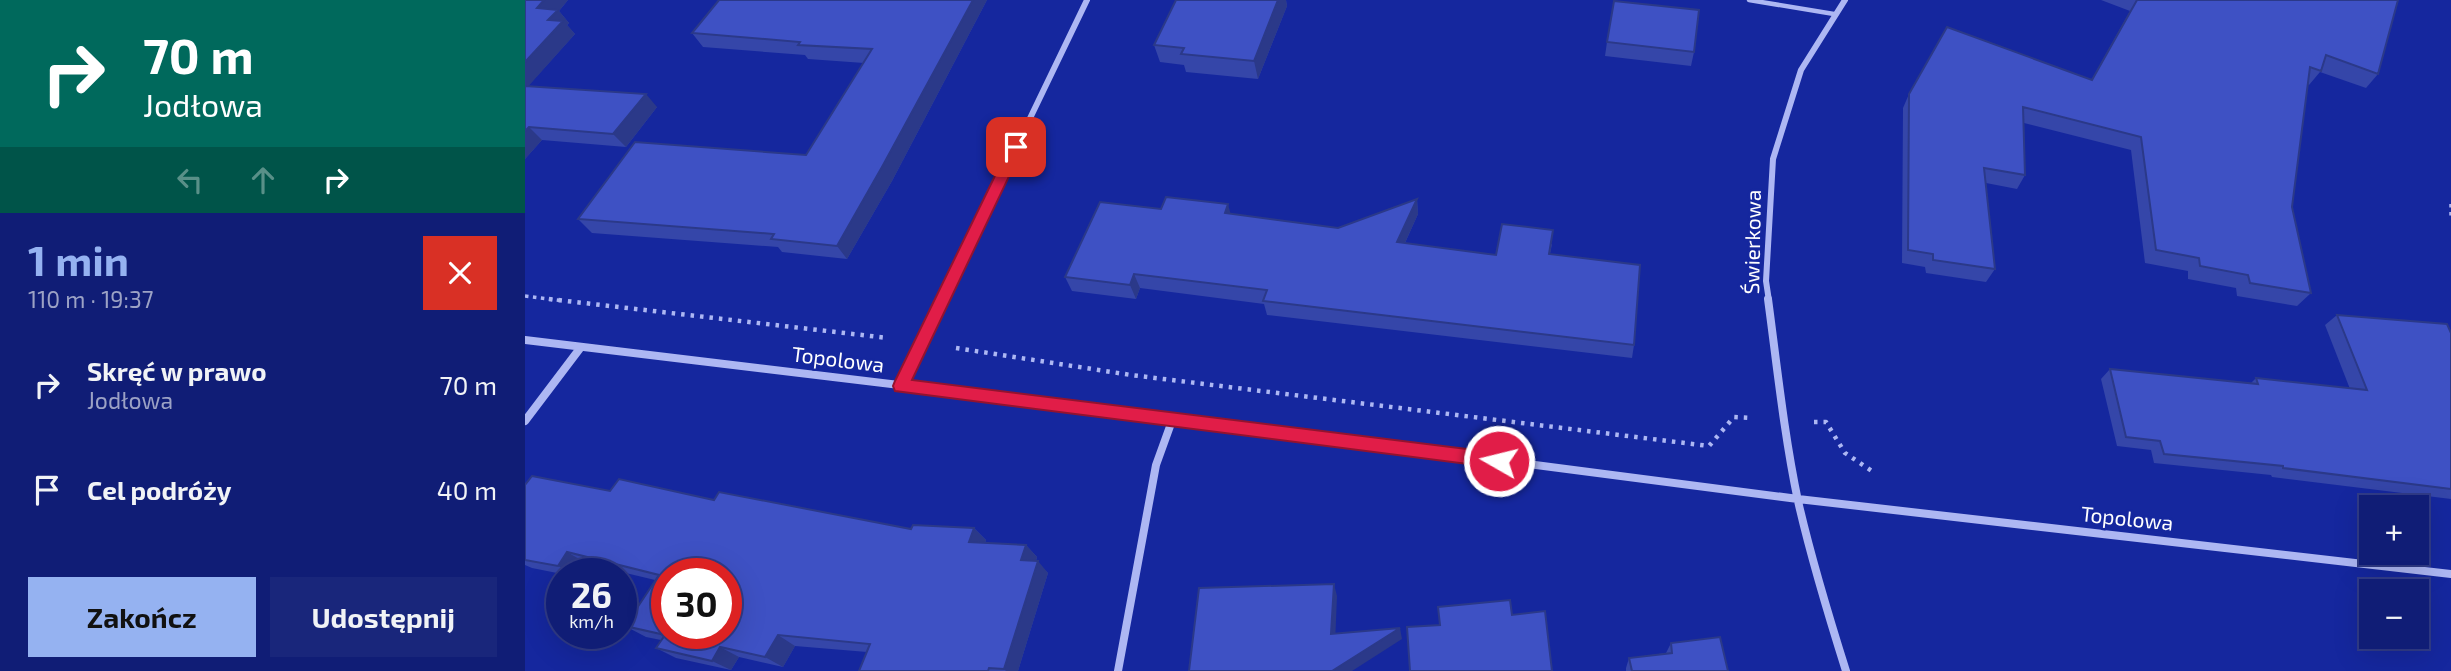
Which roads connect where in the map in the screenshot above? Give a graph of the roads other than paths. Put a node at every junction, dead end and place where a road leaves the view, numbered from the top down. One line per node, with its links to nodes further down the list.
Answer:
1 (1087, 0): 7 (street)
2 (1749, 0): 4 (lane)
3 (1845, 0): 4 (street, Świerkowa)
4 (1834, 14): 10 (street, Świerkowa)
5 (525, 340): 6 (street, Topolowa)
6 (581, 347): 7 (street, Topolowa); 9 (street)
7 (901, 386): 8 (street, Topolowa)
8 (1173, 418): 10 (street, Topolowa); 12 (street)
9 (525, 421)
10 (1798, 499): 11 (street, Topolowa); 13 (street)
11 (2451, 574)
12 (1118, 671)
13 (1846, 671)

